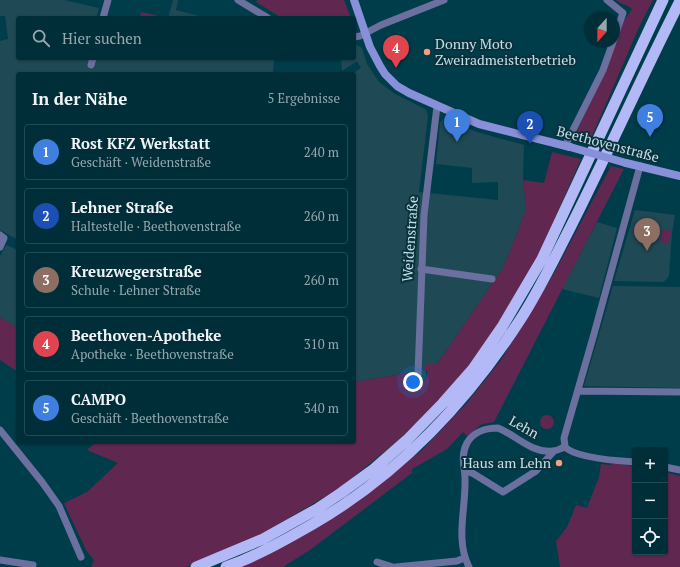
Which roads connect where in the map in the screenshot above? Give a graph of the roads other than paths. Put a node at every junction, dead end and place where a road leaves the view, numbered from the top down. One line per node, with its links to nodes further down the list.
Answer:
1 (108, 0): 8 (street)
2 (238, 0): 9 (street)
3 (354, 0): 11 (main road, Beethovenstraße)
4 (444, 0): 11 (street)
5 (607, 0): 10 (street)
6 (662, 0): 36 (highway)
7 (680, 1): 37 (highway)
8 (104, 16)
9 (265, 16)
10 (620, 22)
11 (360, 35): 13 (main road, Beethovenstraße)
12 (611, 48): 14 (street)
13 (437, 106): 14 (main road, Beethovenstraße); 19 (street, Weidenstraße)
14 (568, 147): 15 (main road, Beethovenstraße, bridge)
15 (640, 166): 16 (main road, Beethovenstraße); 22 (street)
16 (680, 176)
17 (0, 235): 18 (street)
18 (0, 247)
19 (421, 268): 20 (street); 21 (street, Weidenstraße)
20 (492, 279)
21 (418, 374)
22 (578, 391): 23 (street); 25 (street)
23 (680, 392)
24 (0, 430): 31 (street)
25 (565, 447): 26 (street, Lehn); 27 (street)
26 (554, 451): 29 (street, Lehn); 29 (street, Lehn)
27 (632, 462)
28 (668, 468): 30 (street)
29 (465, 470): 32 (street, Lehn)
30 (680, 470)
31 (81, 557)
32 (464, 558): 38 (street); 39 (street, Lehn)
33 (0, 560): 35 (street)
34 (377, 562): 38 (street)
35 (34, 564)
36 (196, 567)
37 (226, 567)
38 (394, 567)
39 (469, 567)

